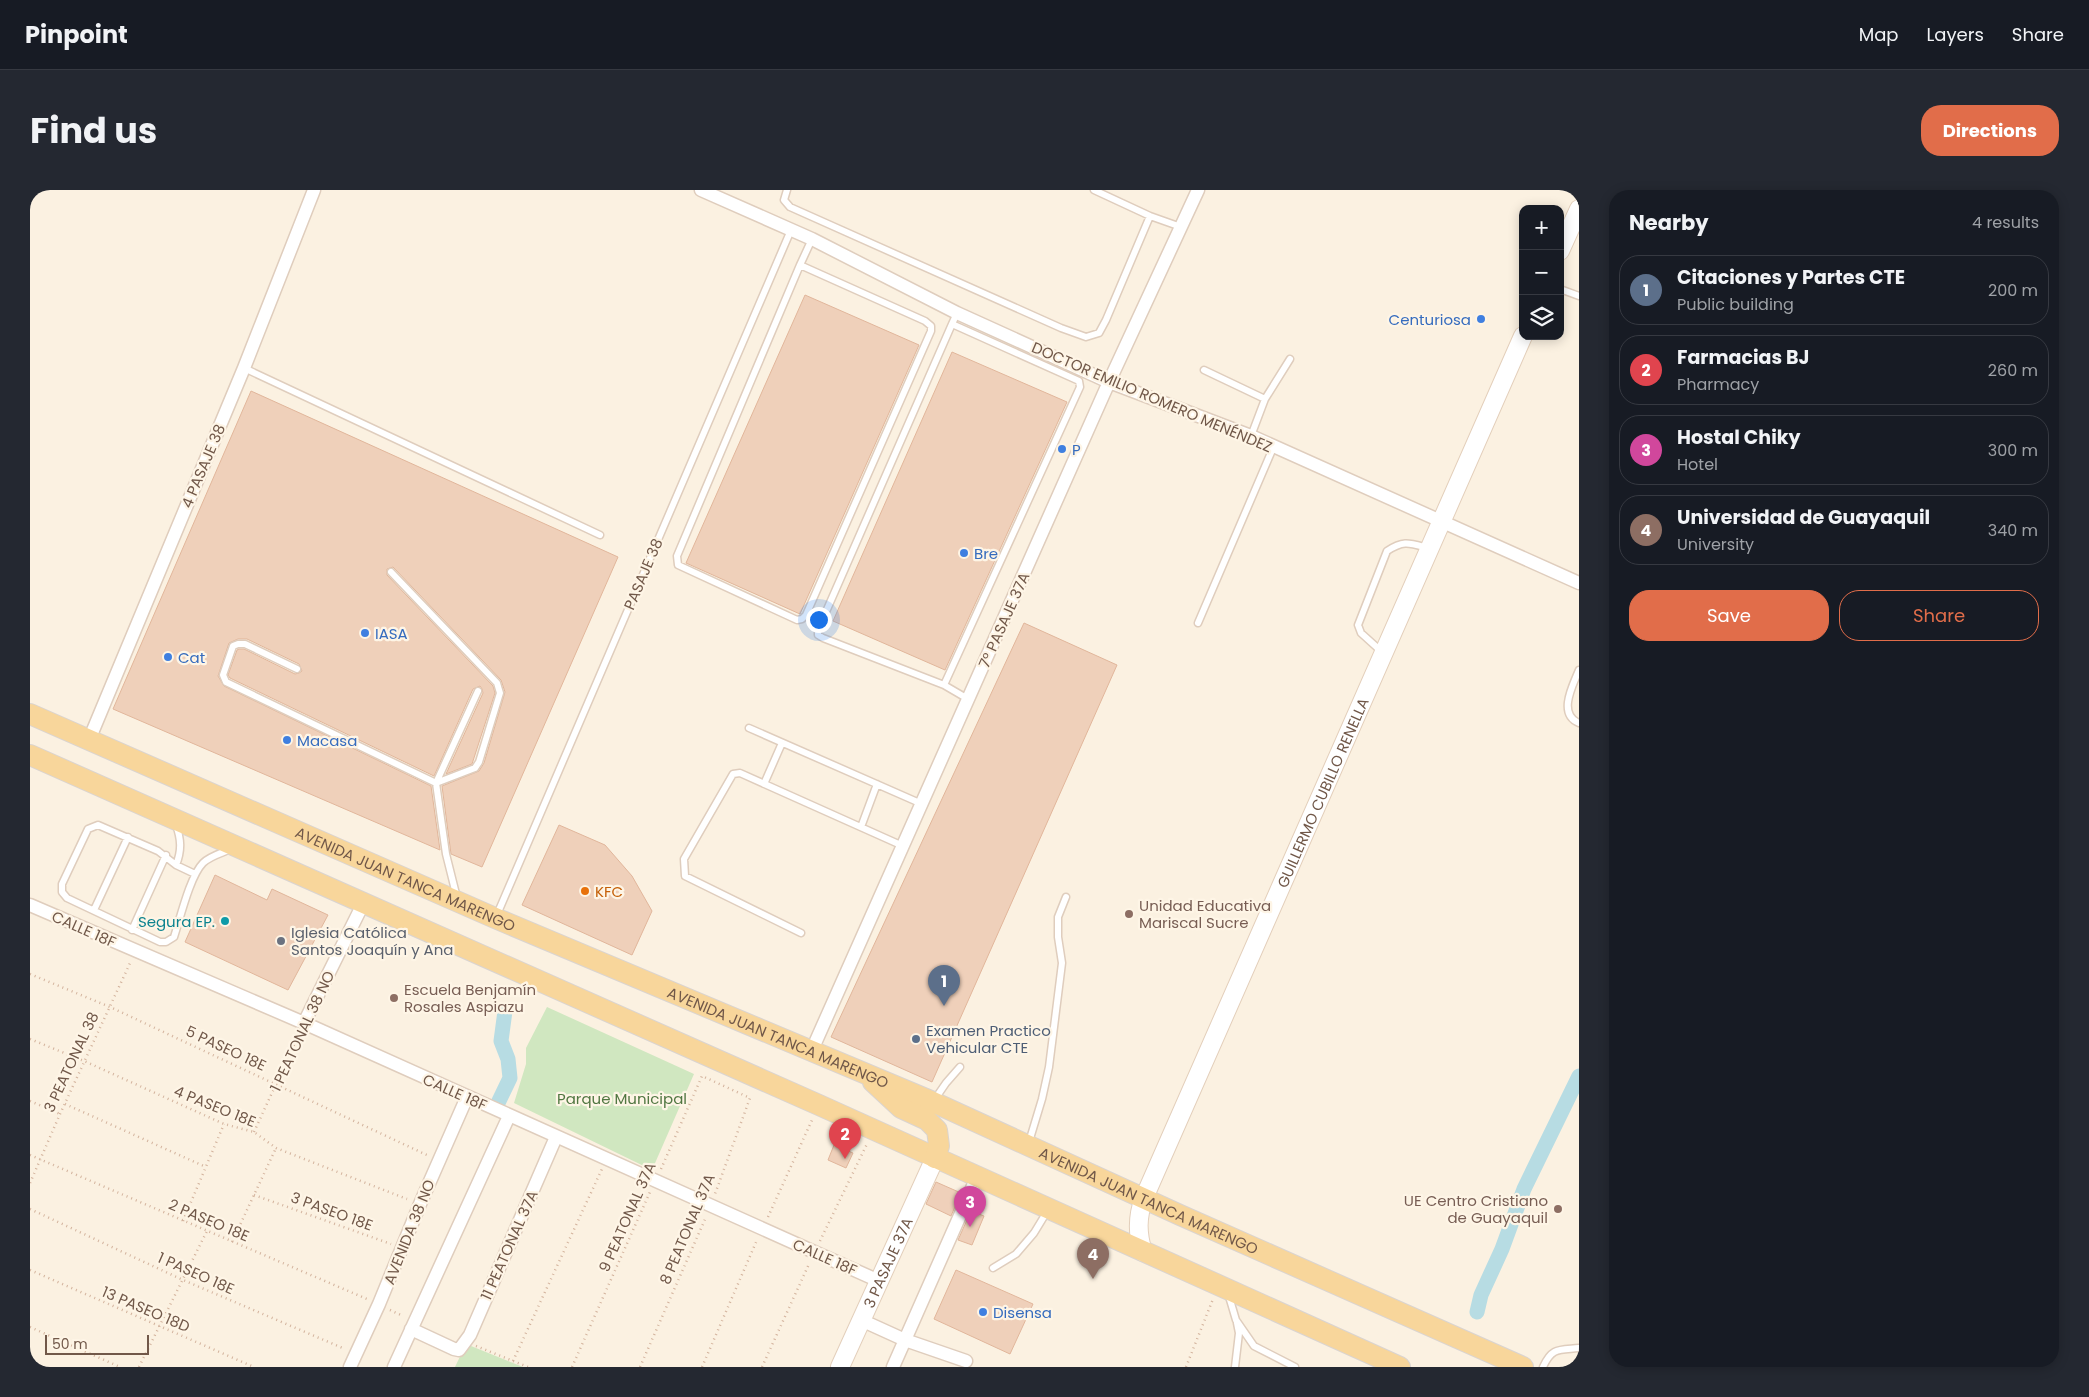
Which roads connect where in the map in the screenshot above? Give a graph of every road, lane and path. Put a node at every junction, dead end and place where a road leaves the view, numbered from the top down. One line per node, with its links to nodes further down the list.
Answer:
1 (314, 190): 18 (street, 4 PASAJE 38)
2 (702, 190): 9 (street, DOCTOR EMILIO ROMERO MENÉNDEZ)
3 (787, 190): 7 (lane)
4 (1094, 190): 7 (lane)
5 (1198, 190): 8 (street, 7° PASAJE 37A)
6 (1579, 209): 11 (street)
7 (1150, 216): 8 (lane)
8 (1180, 227): 20 (street, 7° PASAJE 37A)
9 (791, 230): 10 (street, DOCTOR EMILIO ROMERO MENÉNDEZ); 60 (lane, PASAJE 38)
10 (812, 239): 12 (lane); 15 (street, DOCTOR EMILIO ROMERO MENÉNDEZ)
11 (1560, 250)
12 (800, 265): 12 (lane)
13 (1564, 290): 14 (lane)
14 (1579, 296)
15 (954, 319): 20 (street, DOCTOR EMILIO ROMERO MENÉNDEZ); 33 (lane); 33 (lane)
16 (1521, 340): 24 (street, GUILLERMO CUBILLO RENELLA)
17 (1290, 359): 21 (lane)
18 (244, 368): 25 (lane); 40 (street, 4 PASAJE 38)
19 (1204, 370): 21 (lane)
20 (1109, 382): 22 (street, DOCTOR EMILIO ROMERO MENÉNDEZ); 35 (street, 7° PASAJE 37A)
21 (1264, 399): 22 (lane)
22 (1251, 436): 23 (street, DOCTOR EMILIO ROMERO MENÉNDEZ)
23 (1273, 448): 24 (street, DOCTOR EMILIO ROMERO MENÉNDEZ); 29 (lane)
24 (1441, 521): 26 (street, GUILLERMO CUBILLO RENELLA); 28 (street, DOCTOR EMILIO ROMERO MENÉNDEZ)
25 (600, 535)
26 (1429, 548): 30 (street, GUILLERMO CUBILLO RENELLA); 30 (lane)
27 (391, 572): 43 (lane)
28 (1579, 583)
29 (1198, 623)
30 (1383, 652): 95 (street, GUILLERMO CUBILLO RENELLA)
31 (298, 669): 43 (lane)
32 (1579, 670): 38 (lane)
33 (944, 685): 35 (lane)
34 (478, 691): 43 (lane)
35 (968, 699): 46 (street, 7° PASAJE 37A)
36 (30, 714): 37 (main road, AVENIDA JUAN TANCA MARENGO)
37 (40, 721): 40 (main road, AVENIDA JUAN TANCA MARENGO)
38 (1579, 723)
39 (749, 728): 41 (lane)
40 (89, 740): 56 (main road, AVENIDA JUAN TANCA MARENGO)
41 (782, 743): 44 (lane); 45 (lane)
42 (30, 755): 47 (main road)
43 (436, 783): 56 (lane)
44 (764, 784): 48 (lane); 62 (lane)
45 (877, 784): 46 (lane); 48 (lane)
46 (922, 804): 50 (street, 7° PASAJE 37A)
47 (173, 819): 51 (main road); 53 (lane)
48 (861, 827): 50 (lane)
49 (128, 837): 52 (lane); 59 (lane); 59 (lane)
50 (903, 846): 68 (street, 7° PASAJE 37A)
51 (236, 848): 54 (lane); 57 (main road)
52 (166, 855): 53 (lane); 61 (lane)
53 (176, 864): 54 (lane)
54 (195, 874): 61 (lane)
55 (1066, 897): 83 (lane)
56 (458, 901): 60 (main road, AVENIDA JUAN TANCA MARENGO)
57 (363, 904): 66 (street, 1 PEATONAL 38 NO); 86 (main road)
58 (30, 905): 63 (street, CALLE 18F)
59 (94, 910): 61 (lane)
60 (495, 918): 68 (main road, AVENIDA JUAN TANCA MARENGO)
61 (132, 930)
62 (801, 933)
63 (136, 952): 65 (path, 3 PEATONAL 38); 66 (street, CALLE 18F)
64 (30, 974): 65 (path, 5 PASEO 18E)
65 (110, 1007): 69 (path, 3 PEATONAL 38); 72 (path, 5 PASEO 18E)
66 (304, 1023): 72 (path, 1 PEATONAL 38 NO); 73 (street, CALLE 18F)
67 (30, 1039): 69 (path, 4 PASEO 18E)
68 (812, 1050): 71 (main road, AVENIDA JUAN TANCA MARENGO)
69 (84, 1061): 77 (path, 3 PEATONAL 38); 80 (path, 4 PASEO 18E)
70 (960, 1067): 76 (lane)
71 (863, 1072): 76 (main road, AVENIDA JUAN TANCA MARENGO); 86 (main road)
72 (276, 1084): 81 (path, 1 PEATONAL 38 NO); 89 (path, 5 PASEO 18E)
73 (467, 1097): 79 (street, CALLE 18F); 89 (street, AVENIDA 38 NO)
74 (750, 1098): 92 (path, 9 PEATONAL 37A); 97 (path, 8 PEATONAL 37A)
75 (30, 1101): 78 (path)
76 (933, 1102): 83 (main road, AVENIDA JUAN TANCA MARENGO)
77 (65, 1104): 78 (path, 3 PEATONAL 38); 90 (path)
78 (60, 1114): 87 (path, 3 PEATONAL 38)
79 (509, 1116): 82 (street, CALLE 18F); 113 (street)
80 (224, 1124): 81 (path, 4 PASEO 18E); 90 (path)
81 (254, 1132): 84 (path, 4 PASEO 18E)
82 (556, 1137): 88 (street, CALLE 18F); 117 (street, 11 PEATONAL 37A)
83 (1028, 1146): 95 (main road, AVENIDA JUAN TANCA MARENGO)
84 (276, 1148): 94 (path); 96 (path, 4 PASEO 18E)
85 (30, 1155): 87 (path, 2 PASEO 18E)
86 (935, 1158): 91 (main road); 108 (street, 3 PASAJE 37A)
87 (39, 1159): 93 (path, 3 PEATONAL 38); 100 (path, 2 PASEO 18E)
88 (606, 1159): 92 (street, CALLE 18F); 120 (path)
89 (438, 1160): 96 (street, AVENIDA 38 NO)
90 (206, 1167): 100 (path)
91 (977, 1177): 99 (main road); 116 (street)
92 (655, 1181): 97 (street, CALLE 18F); 128 (path, 9 PEATONAL 37A)
93 (30, 1183)
94 (254, 1195): 102 (path); 103 (path, 3 PASEO 18E)
95 (1144, 1198): 104 (street, GUILLERMO CUBILLO RENELLA); 136 (main road, AVENIDA JUAN TANCA MARENGO)
96 (420, 1204): 103 (street, AVENIDA 38 NO)
97 (710, 1206): 108 (street, CALLE 18F); 129 (path, 8 PEATONAL 37A)
98 (30, 1209): 107 (path, 1 PASEO 18E)
99 (1049, 1209): 104 (main road); 105 (lane)
100 (184, 1221): 101 (path, 2 PASEO 18E)
101 (207, 1231): 102 (path, 2 PASEO 18E); 107 (path)
102 (232, 1242): 110 (path, 2 PASEO 18E)
103 (401, 1248): 110 (street, AVENIDA 38 NO)
104 (1143, 1252): 109 (main road)
105 (994, 1268)
106 (30, 1270): 115 (path, 13 PASEO 18D)
107 (182, 1280): 115 (path); 119 (path, 1 PASEO 18E)
108 (879, 1281): 111 (street, 3 PASAJE 37A)
109 (1222, 1288): 112 (lane); 132 (path); 135 (main road)
110 (379, 1304): 113 (path, 2 PASEO 18E); 119 (street, AVENIDA 38 NO)
111 (861, 1320): 116 (street); 130 (street, 3 PASAJE 37A)
112 (1236, 1320): 133 (lane); 134 (lane)
113 (413, 1325): 117 (street); 126 (street)
114 (30, 1327): 122 (path)
115 (160, 1327): 123 (path); 124 (path, 13 PASEO 18D)
116 (905, 1340): 121 (street); 131 (street)
117 (462, 1346): 120 (path)
118 (1579, 1348): 137 (lane)
119 (356, 1353): 125 (street, AVENIDA 38 NO)
120 (513, 1361): 127 (path)
121 (966, 1361)
122 (120, 1367)
123 (139, 1367)
124 (254, 1367)
125 (350, 1367)
126 (394, 1367)
127 (528, 1367)
128 (572, 1367)
129 (640, 1367)
130 (840, 1367)
131 (893, 1367)
132 (1186, 1367)
133 (1235, 1367)
134 (1295, 1367)
135 (1400, 1367)
136 (1522, 1367)
137 (1543, 1367)

